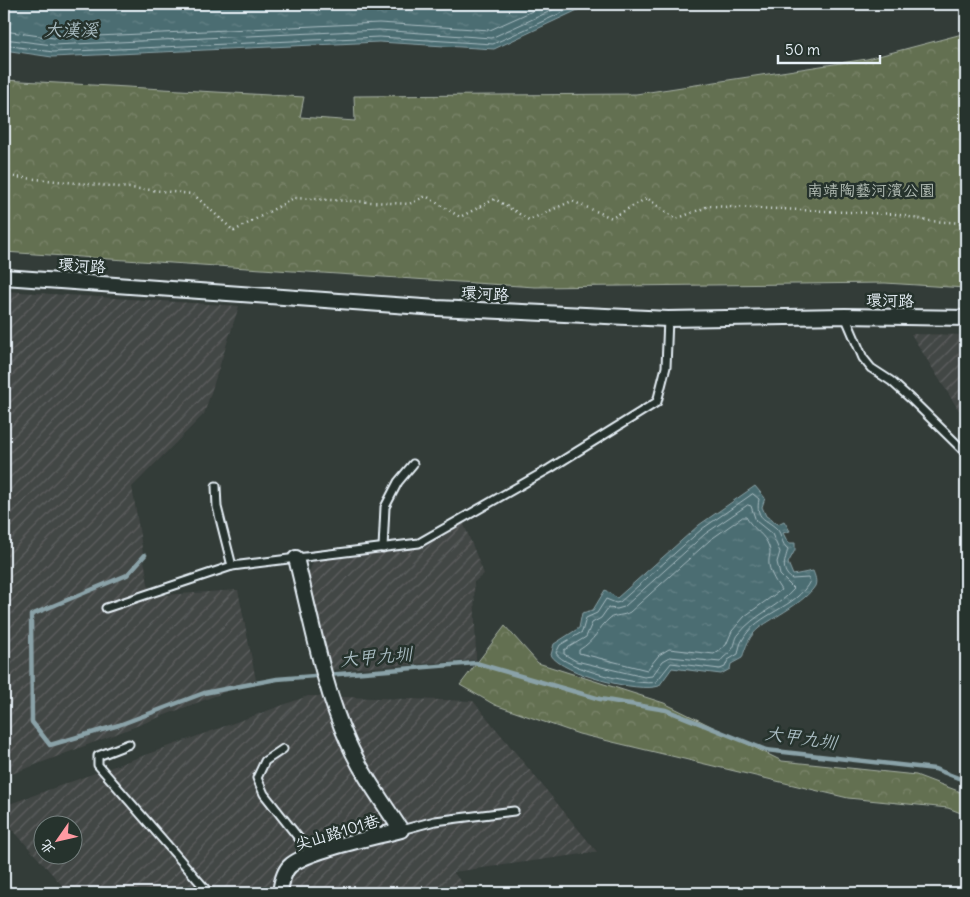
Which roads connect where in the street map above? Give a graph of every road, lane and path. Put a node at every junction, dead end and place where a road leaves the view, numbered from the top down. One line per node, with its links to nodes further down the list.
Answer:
1 (4, 176): 2 (path)
2 (966, 223)
3 (4, 277): 6 (street, 環河路)
4 (845, 316): 5 (street, 環河路); 6 (street, 環河路); 7 (lane)
5 (966, 318)
6 (668, 319): 10 (lane)
7 (966, 453)
8 (413, 464): 10 (lane)
9 (216, 486): 12 (lane)
10 (383, 548): 11 (lane)
11 (296, 558): 12 (lane); 17 (street, 尖山路101巷)
12 (232, 566): 13 (lane)
13 (106, 608)
14 (129, 744): 19 (lane)
15 (283, 749): 18 (lane)
16 (514, 811): 17 (lane)
17 (401, 830): 18 (street, 尖山路101巷)
18 (312, 855): 20 (street, 尖山路101巷)
19 (209, 893)
20 (280, 893)

